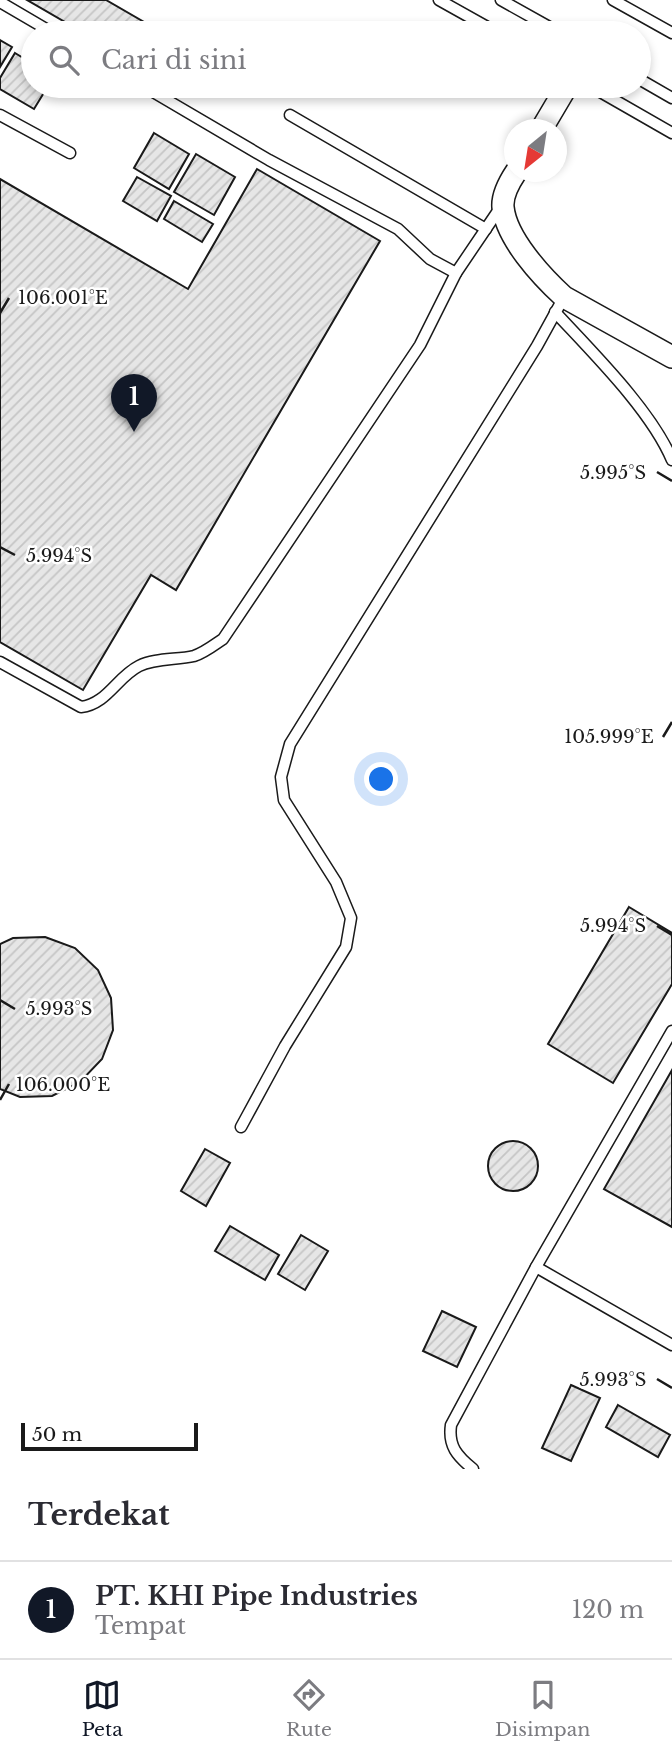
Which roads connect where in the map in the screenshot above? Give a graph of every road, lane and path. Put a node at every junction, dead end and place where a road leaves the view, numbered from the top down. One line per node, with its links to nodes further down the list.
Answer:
1 (439, 0): 6 (lane)
2 (501, 0): 7 (lane)
3 (612, 0): 8 (lane)
4 (0, 2): 5 (lane)
5 (32, 21)
6 (477, 21)
7 (539, 21)
8 (650, 21)
9 (651, 21): 10 (lane)
10 (672, 33)
11 (651, 86): 15 (lane)
12 (163, 98): 24 (lane)
13 (561, 98): 18 (street)
14 (611, 98): 19 (lane)
15 (672, 99)
16 (0, 115): 20 (lane)
17 (290, 116): 23 (lane)
18 (548, 119)
19 (672, 133)
20 (70, 153)
21 (510, 182): 22 (street)
22 (502, 205): 23 (lane); 25 (street)
23 (486, 229): 24 (lane)
24 (456, 273): 28 (lane)
25 (559, 304): 26 (street); 27 (lane); 30 (lane)
26 (672, 357)
27 (672, 460)
28 (0, 662)
29 (672, 1031): 31 (lane)
30 (242, 1127)
31 (536, 1268): 32 (lane); 33 (lane)
32 (672, 1345)
33 (473, 1469)

